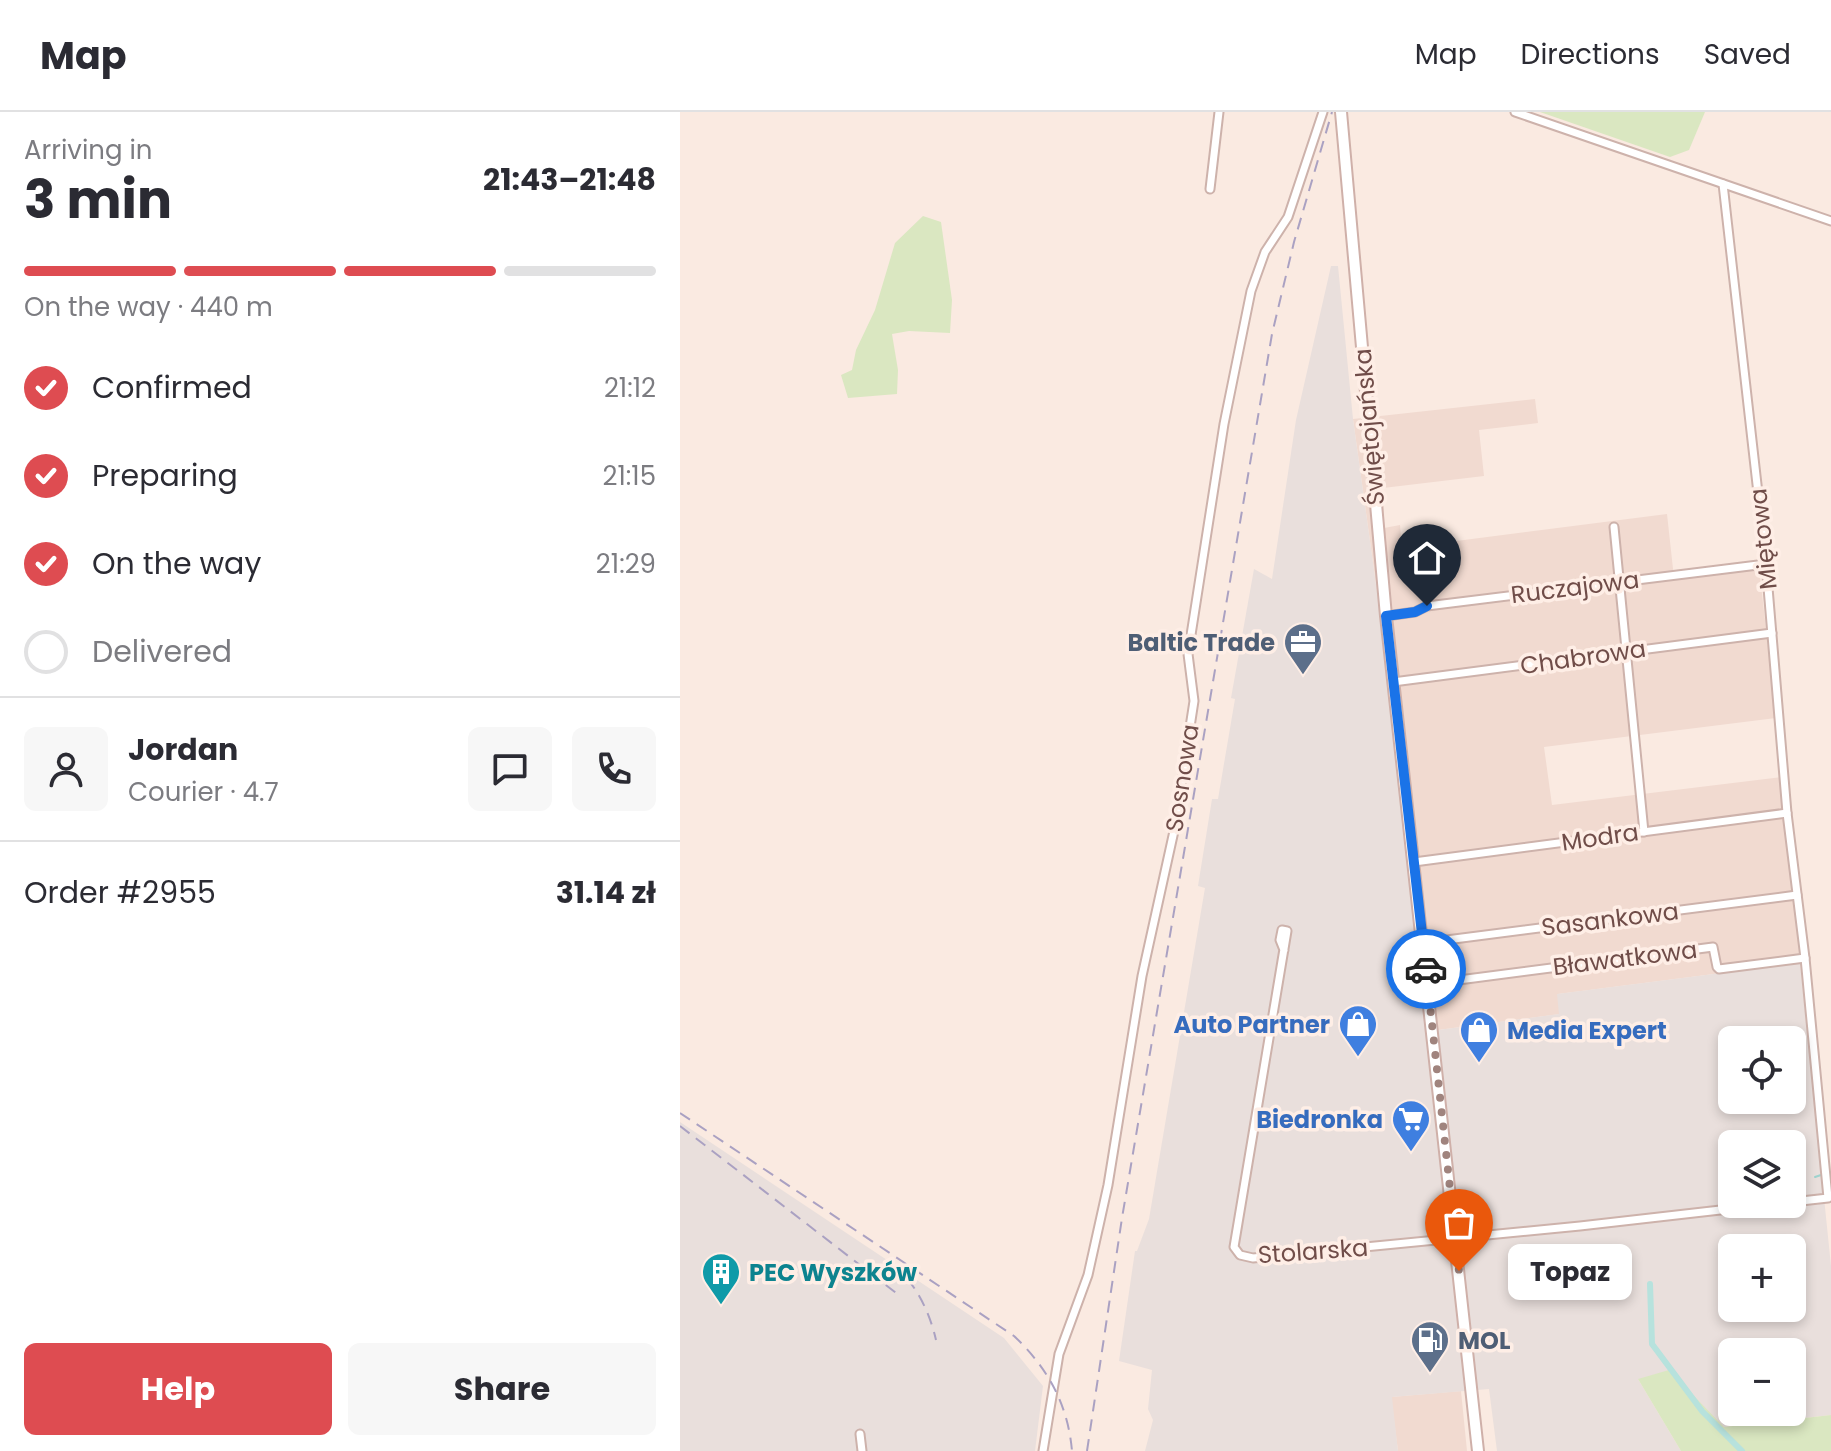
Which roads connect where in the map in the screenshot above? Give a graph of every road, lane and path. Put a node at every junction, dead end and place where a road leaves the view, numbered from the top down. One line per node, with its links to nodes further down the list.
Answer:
1 (1219, 112): 6 (street)
2 (1323, 112): 28 (street, Sosnowa)
3 (1515, 112): 5 (street)
4 (1343, 114): 11 (street, Świętojańska)
5 (1723, 184): 7 (street); 9 (street, Miętowa)
6 (1210, 189)
7 (1831, 221)
8 (1614, 527): 10 (street)
9 (1766, 564): 10 (street, Ruczajowa); 12 (street, Miętowa)
10 (1620, 582): 11 (street, Ruczajowa); 13 (street)
11 (1386, 616): 14 (street, Świętojańska)
12 (1772, 633): 13 (street, Chabrowa); 15 (street, Miętowa)
13 (1628, 651): 14 (street, Chabrowa); 16 (street)
14 (1393, 682): 17 (street, Świętojańska)
15 (1787, 813): 16 (street, Modra); 18 (street, Miętowa)
16 (1644, 832): 17 (street, Modra)
17 (1414, 862): 19 (street, Świętojańska)
18 (1797, 895): 19 (street, Sasankowa); 21 (street, Miętowa)
19 (1423, 943): 22 (street, Świętojańska)
20 (1284, 950): 25 (street, Stolarska)
21 (1805, 958): 22 (street, Bławatkowa); 23 (street, Miętowa)
22 (1428, 984): 25 (street, Świętojańska)
23 (1806, 1200)
24 (1718, 1210): 25 (street)
25 (1456, 1239): 29 (street, Świętojańska)
26 (860, 1434): 27 (street)
27 (862, 1451)
28 (1043, 1451)
29 (1478, 1451)

